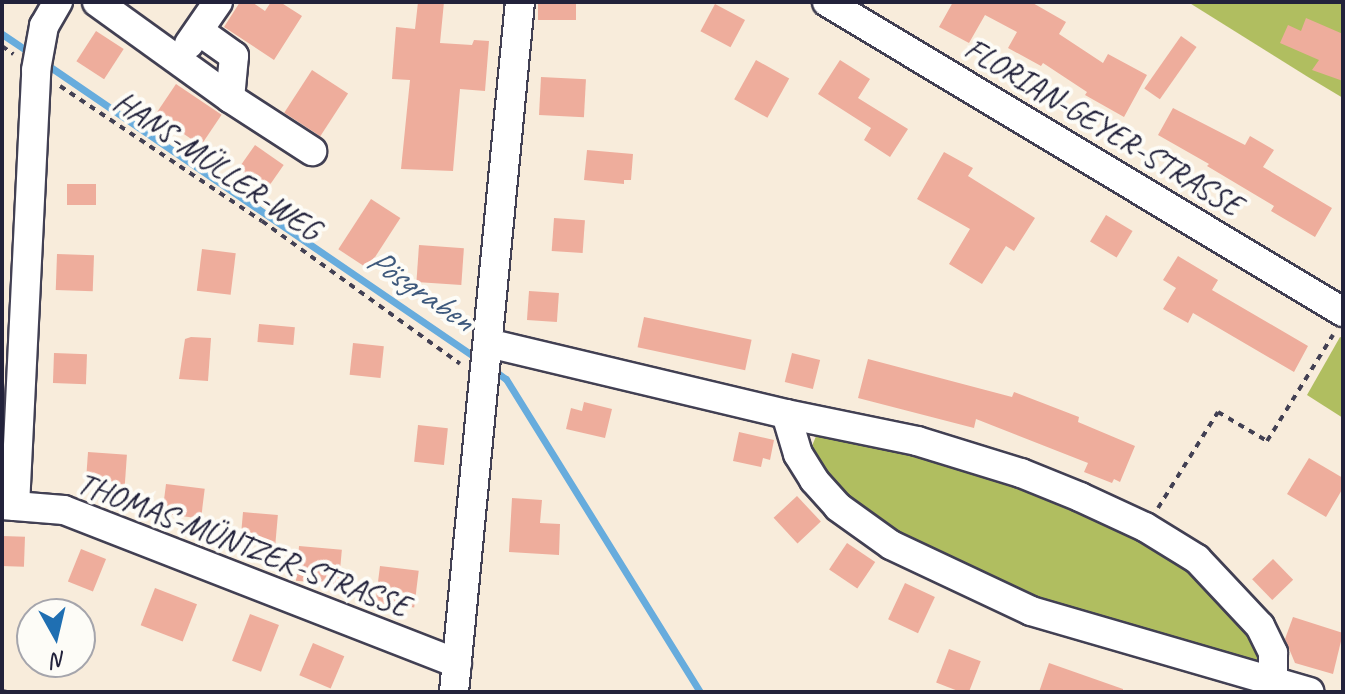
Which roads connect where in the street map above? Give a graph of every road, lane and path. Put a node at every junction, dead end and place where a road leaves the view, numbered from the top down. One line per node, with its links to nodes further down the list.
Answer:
1 (58, 2): 9 (street)
2 (97, 2): 8 (street)
3 (218, 2): 6 (street)
4 (520, 2): 13 (street)
5 (827, 2): 12 (street, FLORIAN-GEYER-STRASSE)
6 (199, 31): 8 (street); 10 (street)
7 (2, 46): 9 (path, HANS-MÜLLER-WEG)
8 (178, 58): 10 (street)
9 (38, 60): 13 (path, HANS-MÜLLER-WEG); 15 (street)
10 (230, 98): 11 (street)
11 (312, 151)
12 (1339, 322): 16 (path)
13 (486, 364): 14 (street); 17 (street)
14 (786, 414): 16 (street); 18 (street)
15 (8, 506): 17 (street, THOMAS-MÜNTZER-STRASSE)
16 (1145, 527): 18 (street)
17 (457, 663): 19 (street)
18 (1273, 682): 20 (street)
19 (454, 692)
20 (1309, 692)

